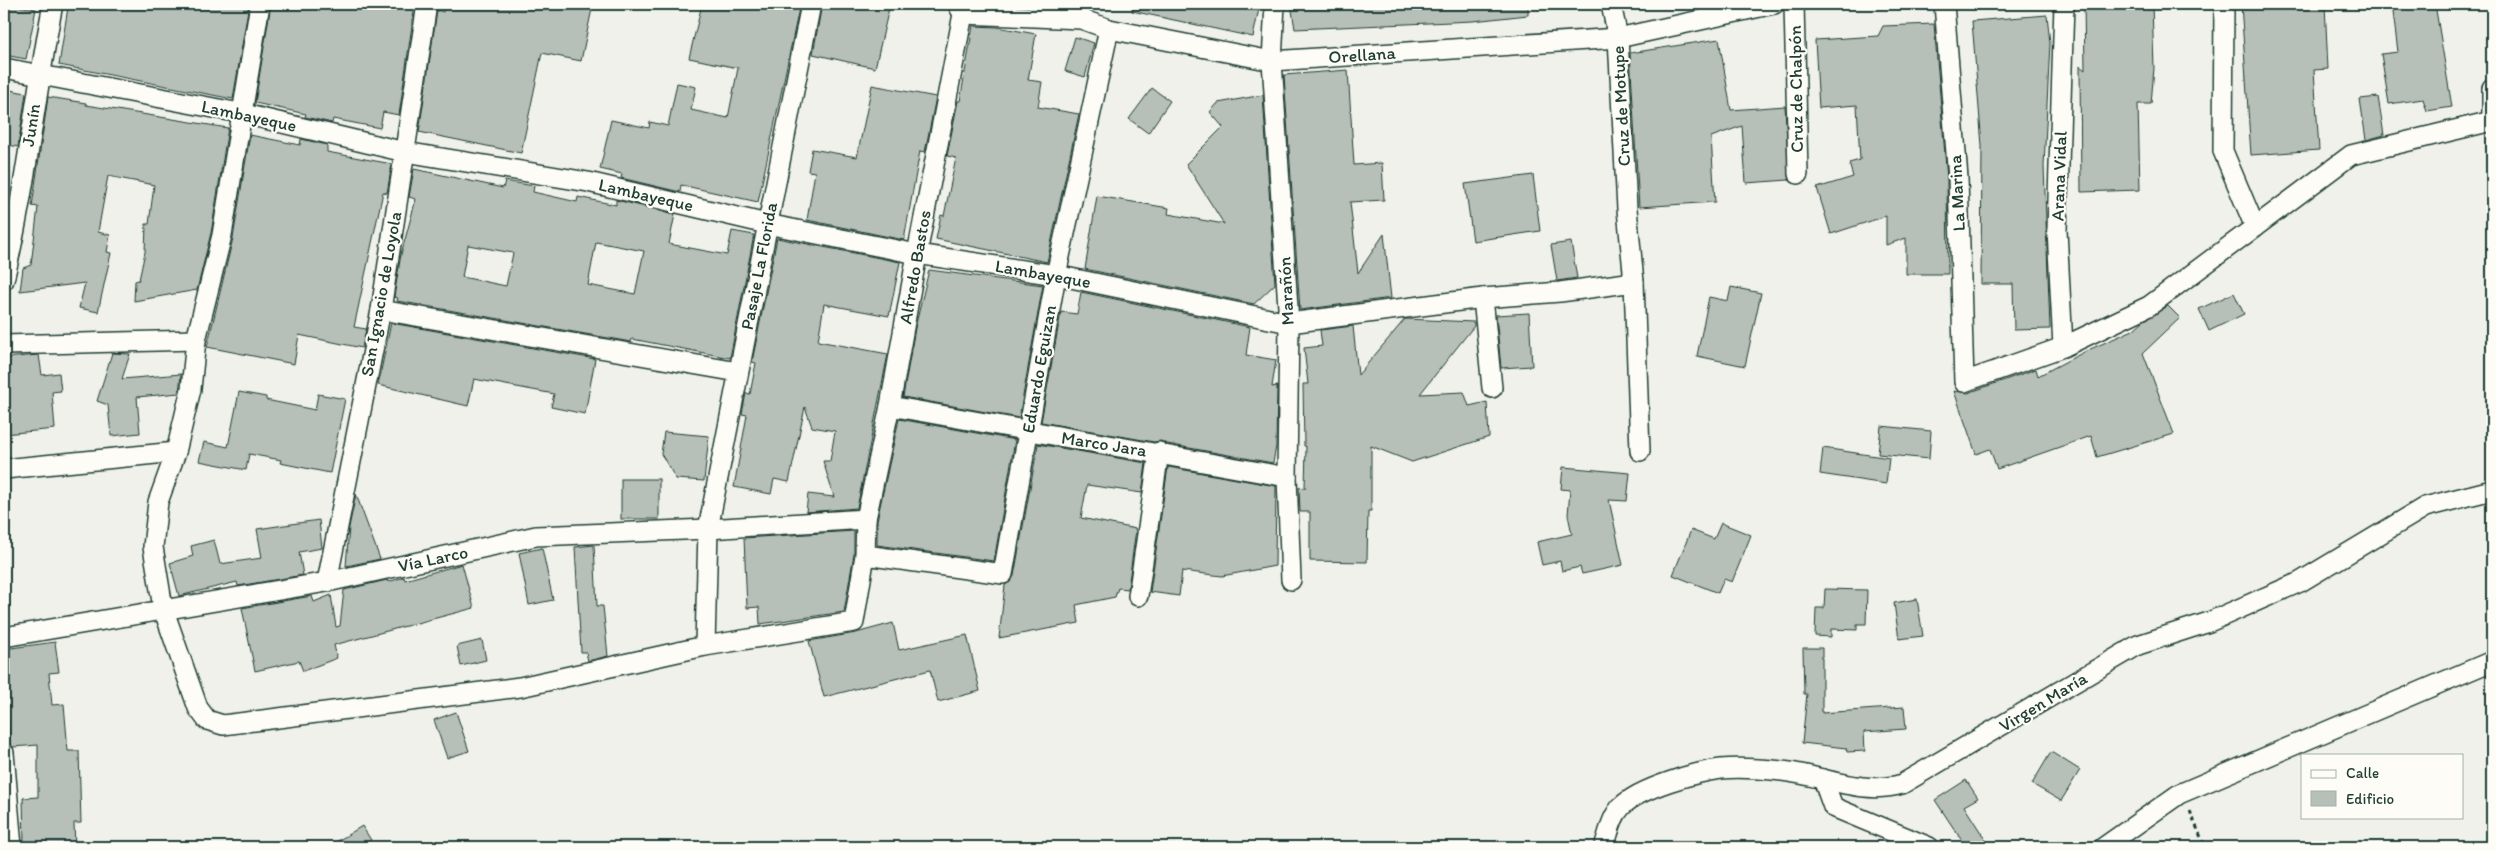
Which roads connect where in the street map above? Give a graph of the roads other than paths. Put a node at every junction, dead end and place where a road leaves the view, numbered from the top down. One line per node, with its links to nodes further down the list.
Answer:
1 (53, 4): 17 (street, Junín)
2 (260, 4): 19 (street)
3 (427, 4): 21 (street, San Ignacio de Loyola)
4 (811, 4): 23 (street, Pasaje La Florida)
5 (1275, 4): 15 (street, Marañón)
6 (1611, 4): 14 (street, Cruz de Motupe)
7 (1774, 4): 14 (street, Orellana)
8 (1794, 4): 22 (street, Cruz de Chalpón)
9 (1944, 4): 34 (street, La Marina)
10 (2064, 4): 34 (street, Arana Vidal)
11 (2224, 4): 24 (street)
12 (960, 9): 13 (street, Orellana); 25 (street, Alfredo Bastos)
13 (1109, 29): 15 (street, Orellana); 26 (street, Eduardo Eguizan)
14 (1618, 38): 15 (street, Orellana); 28 (street, Cruz de Motupe)
15 (1272, 61): 31 (street, Marañón)
16 (4, 68): 17 (street, Lambayeque)
17 (39, 75): 19 (street, Lambayeque); 27 (street, Junín)
18 (2492, 88): 20 (street)
19 (240, 112): 21 (street, Lambayeque); 32 (street)
20 (2492, 121): 24 (street)
21 (404, 152): 23 (street, Lambayeque); 30 (street, San Ignacio de Loyola)
22 (1798, 174)
23 (767, 224): 25 (street, Lambayeque); 35 (street, Pasaje La Florida)
24 (2255, 227): 34 (street)
25 (917, 254): 26 (street, Lambayeque); 37 (street, Alfredo Bastos)
26 (1056, 275): 31 (street, Lambayeque); 38 (street, Eduardo Eguizan)
27 (4, 280)
28 (1634, 282): 29 (street, Lambayeque); 39 (street, Cruz de Motupe)
29 (1483, 298): 31 (street, Lambayeque); 36 (street)
30 (380, 310): 35 (street); 49 (street, San Ignacio de Loyola)
31 (1288, 323): 43 (street, Marañón)
32 (196, 340): 33 (street); 40 (street)
33 (4, 345)
34 (2063, 347)
35 (738, 372): 46 (street, Pasaje La Florida)
36 (1492, 388)
37 (890, 406): 38 (street, Marco Jara); 45 (street, Alfredo Bastos)
38 (1027, 432): 41 (street, Marco Jara); 47 (street, Eduardo Eguizan)
39 (1640, 451)
40 (176, 452): 42 (street); 51 (street)
41 (1159, 452): 43 (street, Marco Jara); 50 (street)
42 (4, 469)
43 (1287, 477): 48 (street, Marañón)
44 (2492, 490): 56 (street, Virgen María)
45 (866, 519): 46 (street, Vía Larco); 47 (street, Alfredo Bastos)
46 (708, 529): 49 (street, Vía Larco); 53 (street, Pasaje La Florida)
47 (865, 555): 53 (street, Alfredo Bastos)
48 (1291, 580)
49 (327, 582): 51 (street, Vía Larco)
50 (1138, 596)
51 (163, 608): 52 (street, Vía Larco); 53 (street)
52 (4, 637)
53 (705, 646)
54 (2492, 661): 60 (street)
55 (4, 753): 57 (street)
56 (1823, 779): 58 (street, Virgen María); 59 (street)
57 (12, 847)
58 (1604, 847)
59 (1929, 847)
60 (2104, 847)

